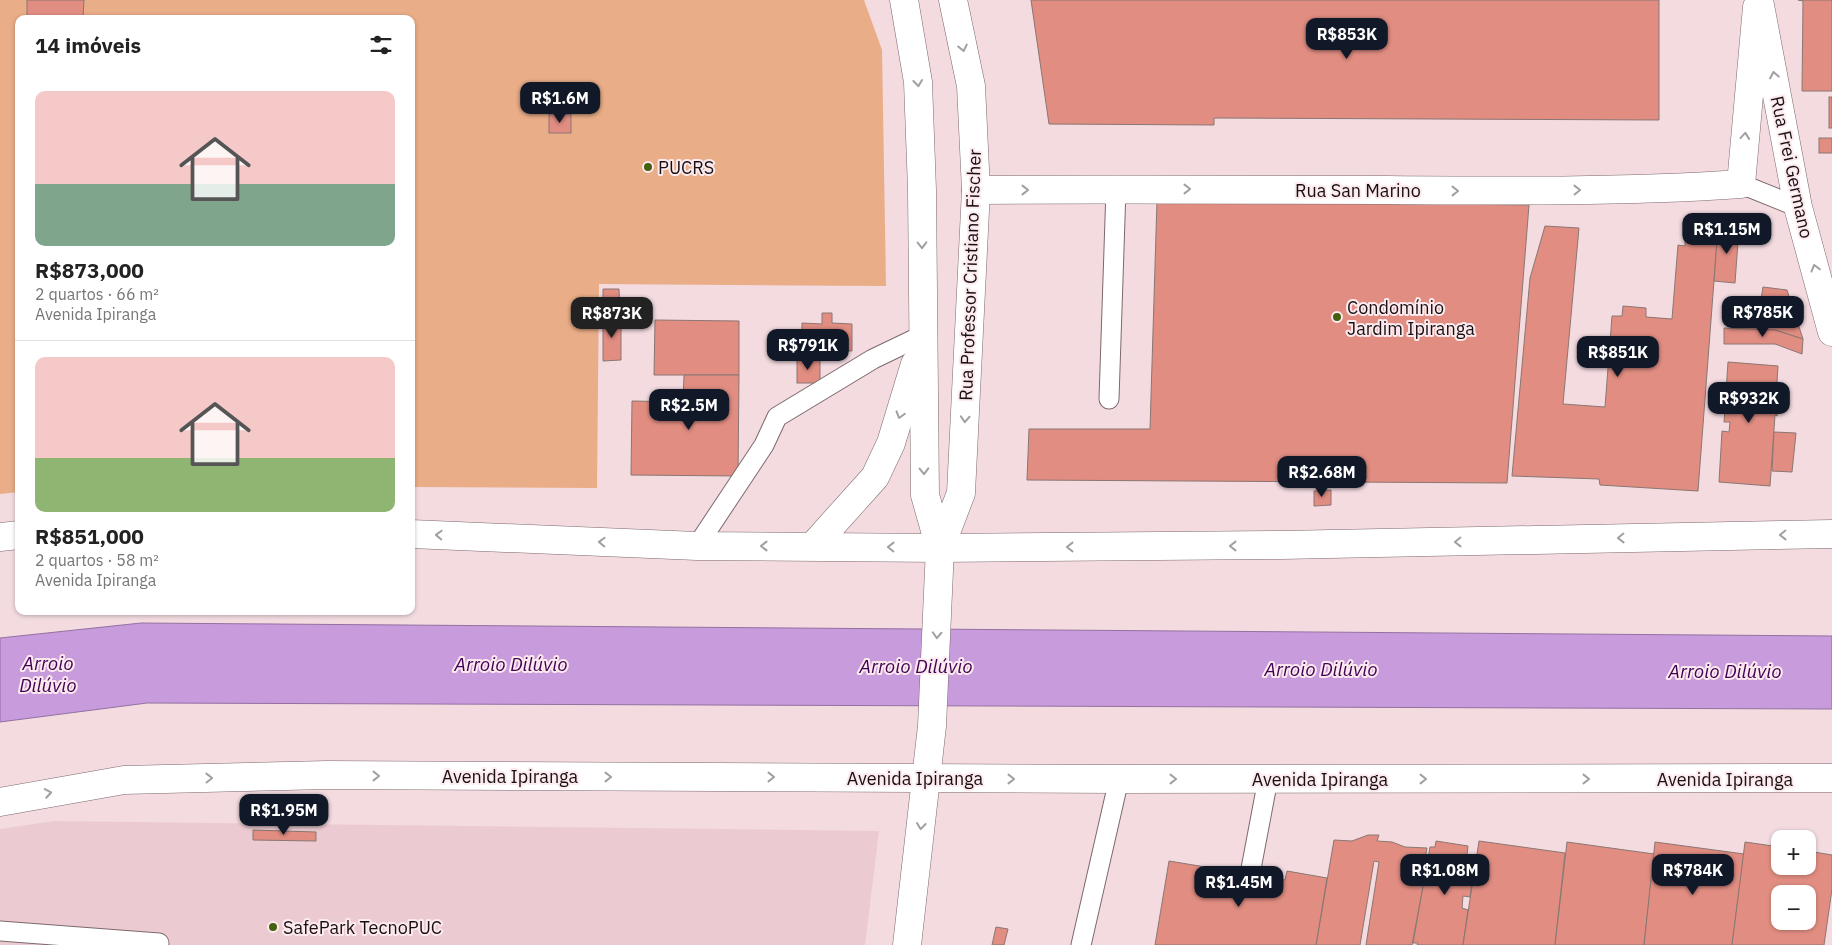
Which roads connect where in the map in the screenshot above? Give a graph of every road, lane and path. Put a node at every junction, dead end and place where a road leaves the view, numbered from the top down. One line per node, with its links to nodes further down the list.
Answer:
1 (904, 0): 9 (main road, Rua Professor Cristiano Fischer, one-way to 9)
2 (953, 0): 6 (main road, Rua Professor Cristiano Fischer, one-way to 6)
3 (1758, 0): 4 (main road, one-way to 3); 7 (main road, Rua Frei Germano, one-way to 3)
4 (1741, 184): 5 (main road, Rua San Marino, one-way to 4); 7 (lane)
5 (1116, 189): 6 (main road, Rua San Marino, one-way to 5); 10 (lane)
6 (976, 190): 17 (main road, Rua Professor Cristiano Fischer, one-way to 17)
7 (1798, 207): 8 (main road, Rua Frei Germano, one-way to 7)
8 (1832, 332)
9 (923, 335): 15 (lane); 16 (main road, one-way to 16); 17 (main road, Rua Professor Cristiano Fischer, one-way to 17)
10 (1109, 399)
11 (415, 534): 15 (main road, one-way to 11)
12 (1832, 534): 17 (main road, one-way to 17)
13 (15, 535): 14 (main road)
14 (0, 537)
15 (697, 546): 16 (main road, one-way to 15)
16 (813, 546): 17 (main road, one-way to 16)
17 (940, 548): 18 (main road, Rua Professor Cristiano Fischer, one-way to 18)
18 (927, 778): 21 (main road, Avenida Ipiranga, one-way to 21); 22 (main road, Avenida Ipiranga, one-way to 18); 26 (main road, Rua Professor Cristiano Fischer, one-way to 26)
19 (1832, 778): 20 (main road, Avenida Ipiranga, one-way to 19)
20 (1268, 779): 21 (main road, Avenida Ipiranga, one-way to 20); 23 (lane)
21 (1119, 780): 27 (lane)
22 (0, 802)
23 (1250, 874)
24 (0, 931): 25 (lane)
25 (159, 943)
26 (907, 945)
27 (1081, 945)

